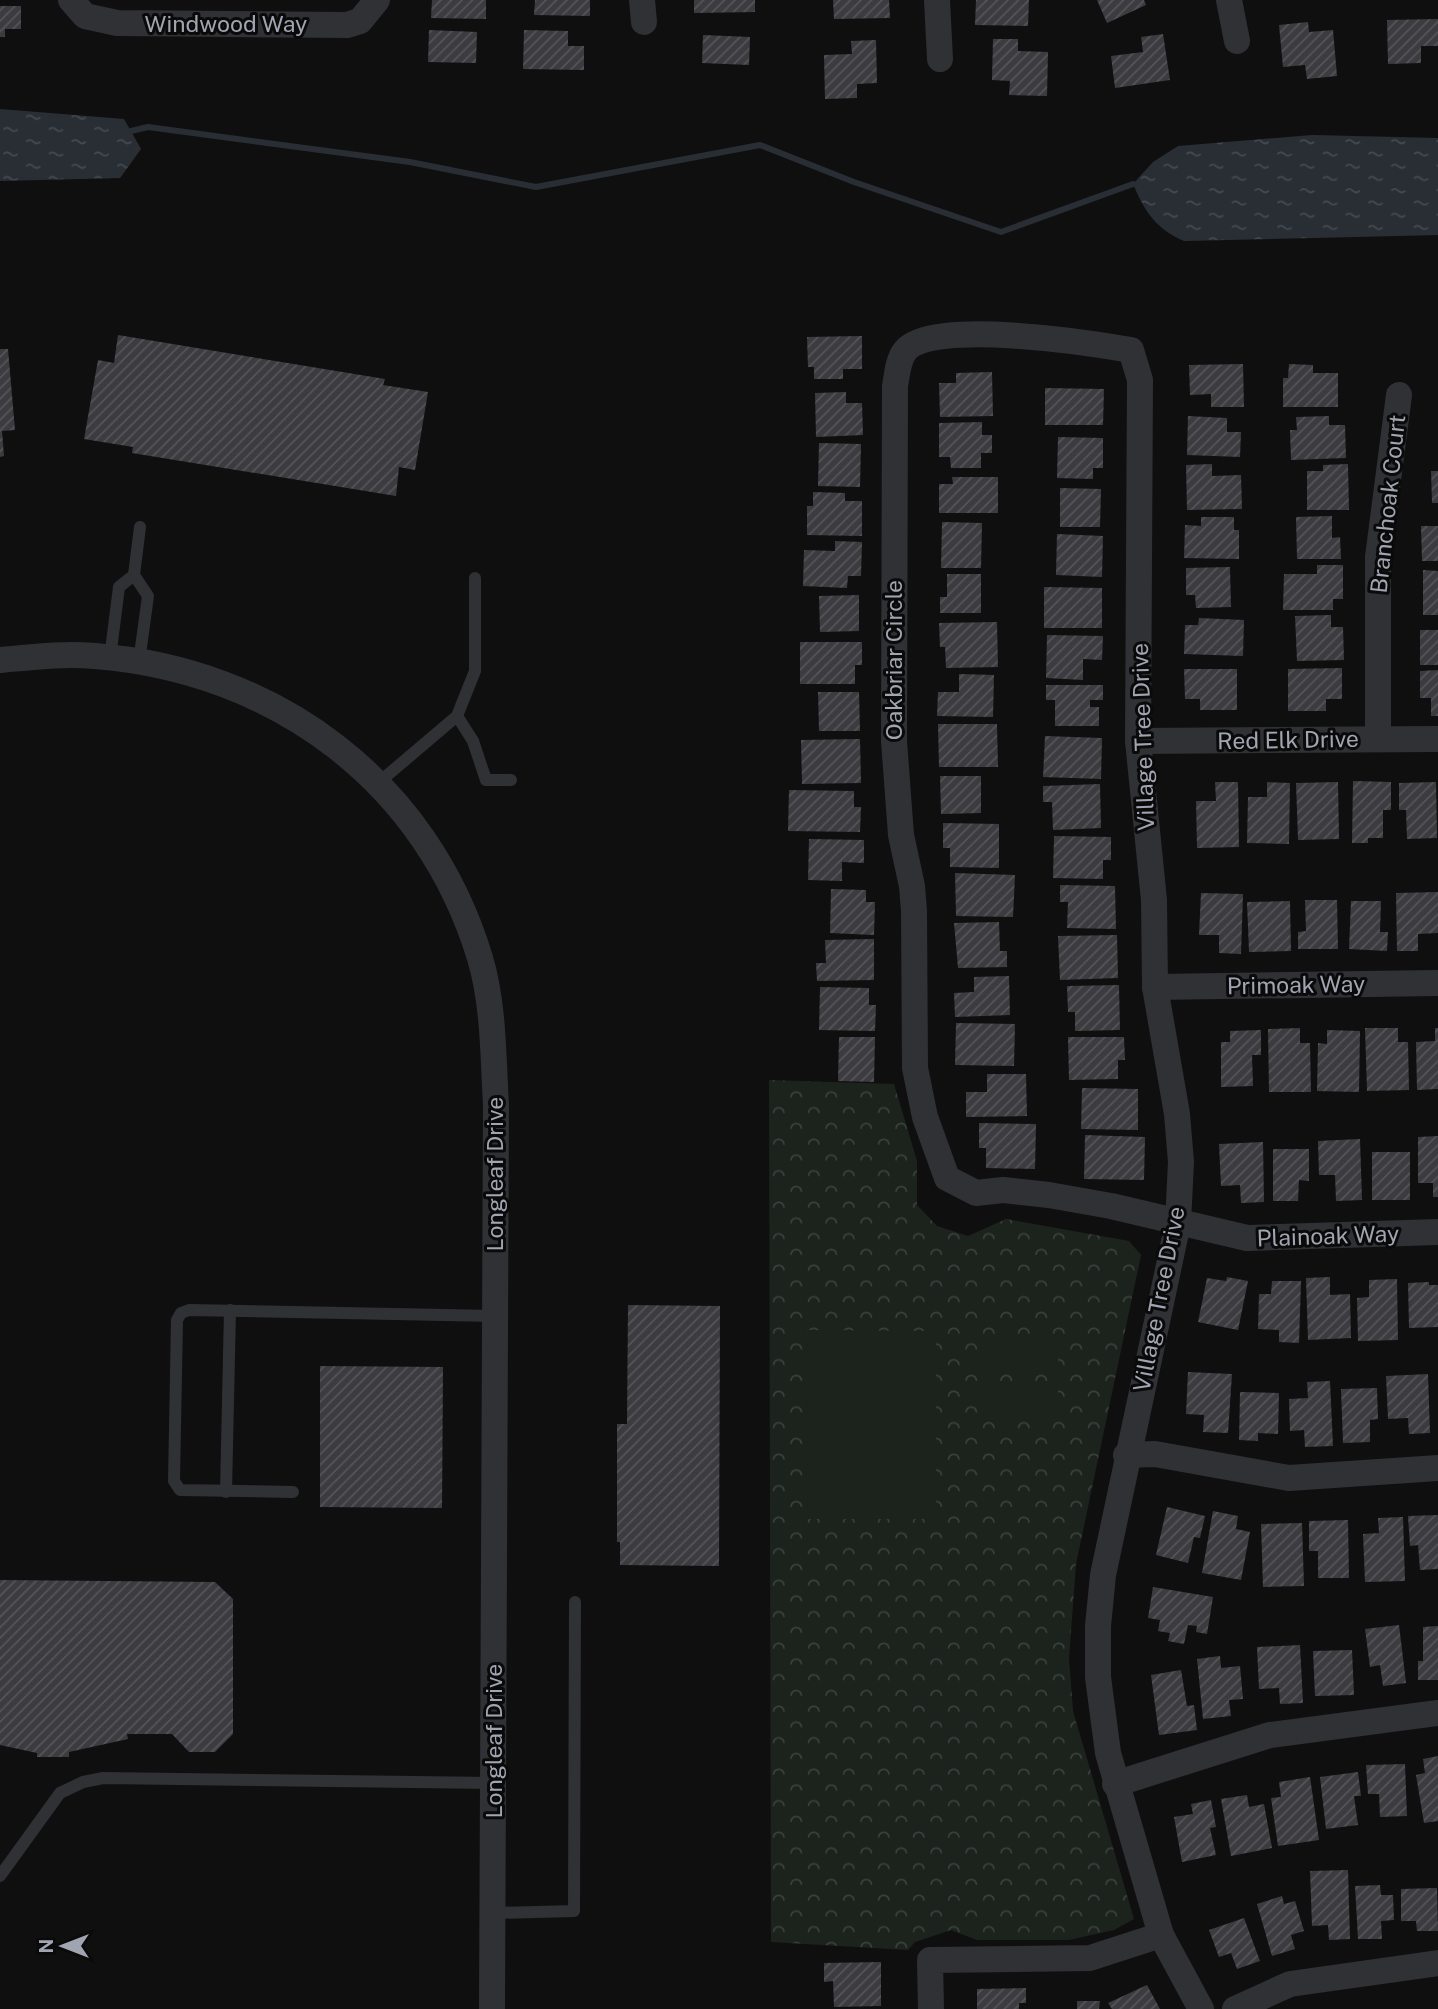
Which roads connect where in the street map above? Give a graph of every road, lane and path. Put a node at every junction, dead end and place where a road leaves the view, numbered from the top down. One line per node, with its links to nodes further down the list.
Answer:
1 (71, 0): 2 (street, Windwood Way)
2 (377, 0)
3 (937, 0): 6 (street)
4 (1229, 0): 5 (street)
5 (1237, 41)
6 (940, 59)
7 (1399, 395): 16 (street, Branchoak Court)
8 (140, 527): 10 (lane)
9 (1139, 569): 18 (street, Village Tree Drive); 23 (street, Oakbriar Circle)
10 (134, 575): 12 (lane); 14 (lane)
11 (475, 579): 15 (lane)
12 (110, 658): 13 (street, Longleaf Drive); 14 (street, Longleaf Drive)
13 (0, 660)
14 (139, 662): 20 (street, Longleaf Drive)
15 (457, 716): 19 (lane); 20 (lane)
16 (1378, 738): 17 (street, Red Elk Drive); 18 (street, Red Elk Drive)
17 (1438, 739)
18 (1138, 741): 22 (street, Village Tree Drive)
19 (511, 780)
20 (377, 783): 26 (street, Longleaf Drive)
21 (1438, 982): 22 (street, Primoak Way)
22 (1155, 986): 23 (street, Village Tree Drive)
23 (1178, 1223): 24 (street, Plainoak Way); 27 (street, Village Tree Drive)
24 (1438, 1232)
25 (230, 1310): 26 (lane); 29 (lane); 29 (lane)
26 (496, 1316): 33 (street, Longleaf Drive)
27 (1126, 1455): 28 (street); 34 (street, Village Tree Drive)
28 (1438, 1468)
29 (226, 1492): 30 (lane)
30 (293, 1492)
31 (576, 1602): 36 (lane)
32 (1438, 1713): 34 (street)
33 (493, 1783): 35 (lane); 36 (street, Longleaf Drive)
34 (1115, 1784): 37 (street, Village Tree Drive)
35 (0, 1876)
36 (493, 1913): 39 (street, Longleaf Drive)
37 (1161, 1935): 40 (street); 41 (street, Village Tree Drive)
38 (1438, 1963): 42 (street)
39 (492, 2009)
40 (931, 2009)
41 (1202, 2009)
42 (1234, 2009)

